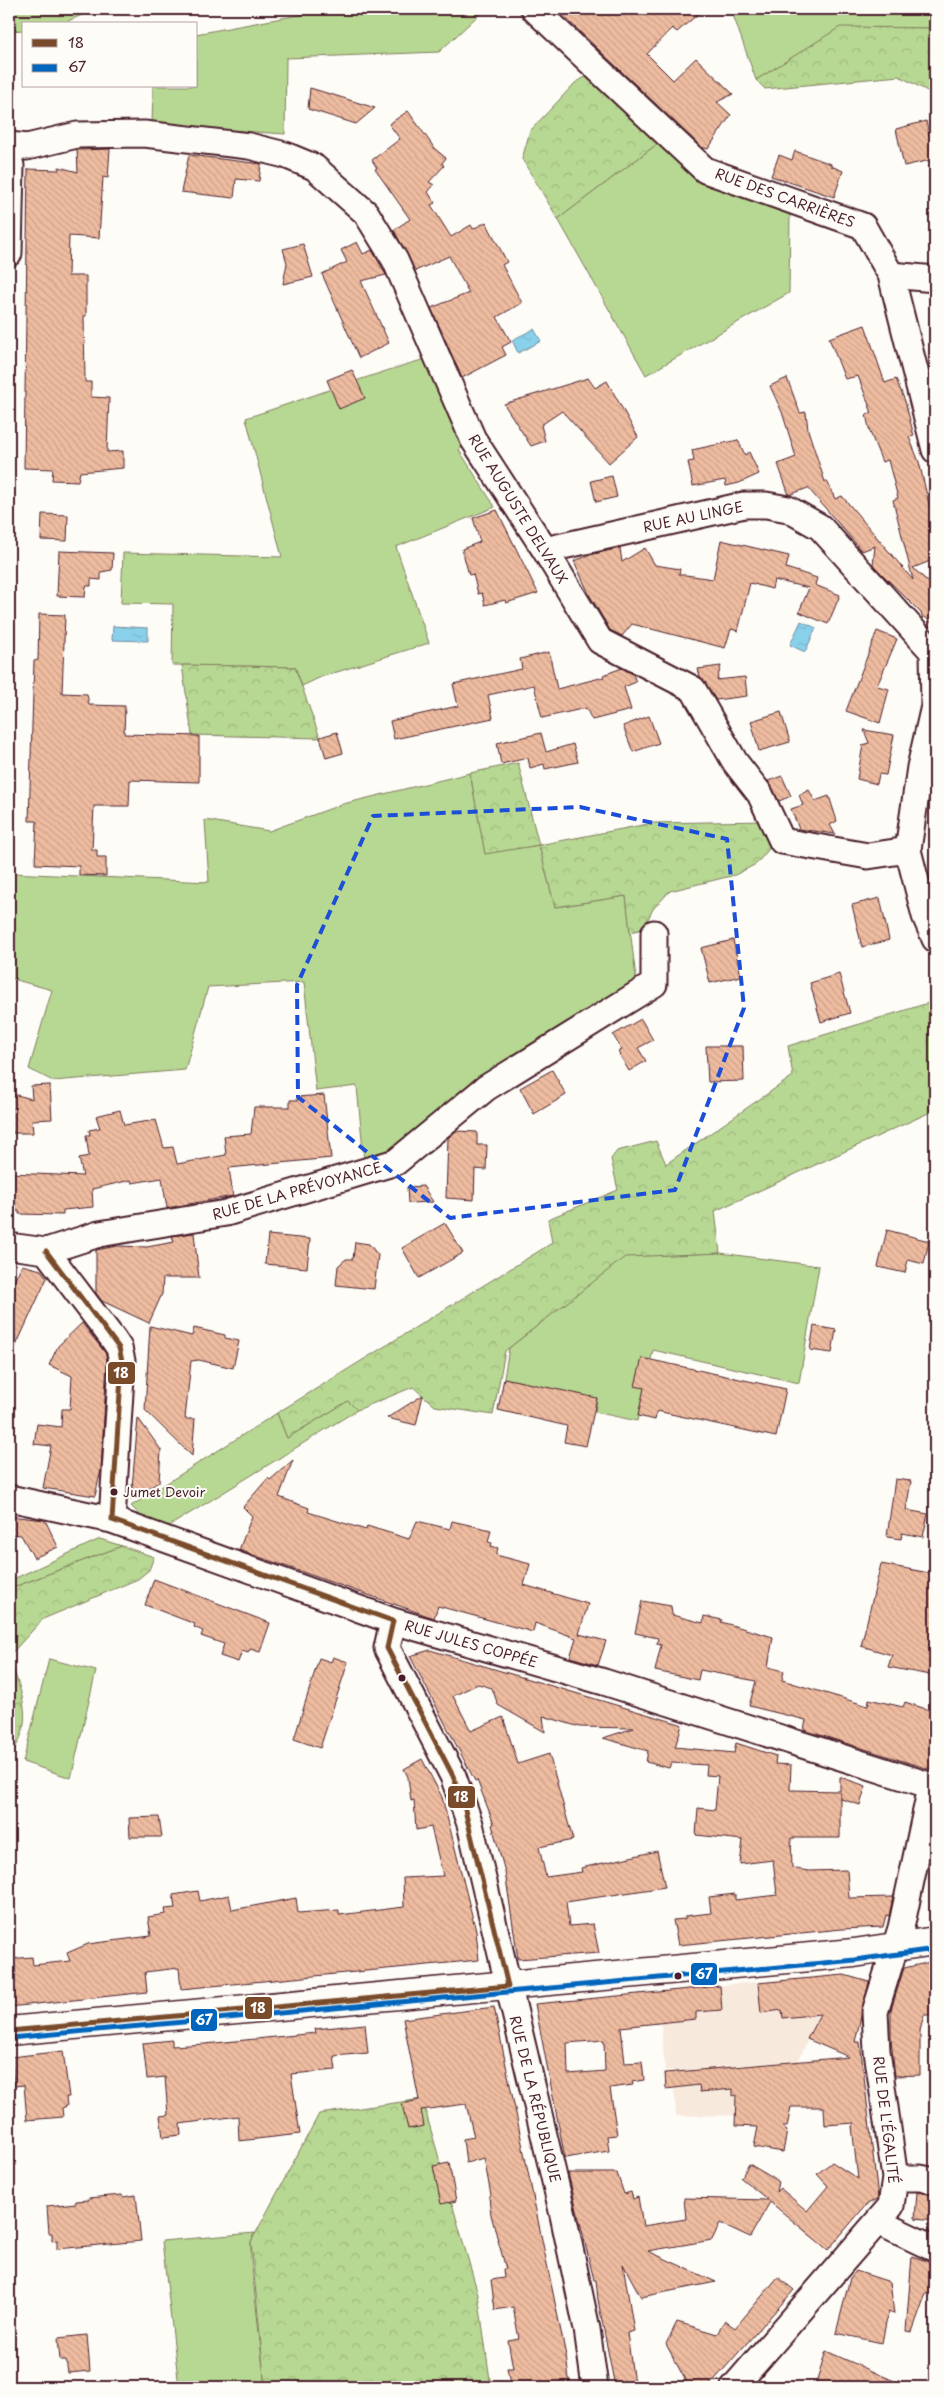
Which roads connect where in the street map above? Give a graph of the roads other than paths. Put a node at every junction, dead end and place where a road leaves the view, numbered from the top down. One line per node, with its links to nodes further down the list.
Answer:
1 (534, 9): 5 (street, RUE DES CARRIÈRES)
2 (9, 145): 8 (street, RUE AUGUSTE DELVAUX)
3 (9, 157): 4 (street)
4 (9, 253)
5 (890, 276): 6 (street); 7 (street, RUE DES CARRIÈRES)
6 (935, 279)
7 (935, 450)
8 (545, 550): 9 (street, RUE AU LINGE); 10 (street, RUE AUGUSTE DELVAUX)
9 (935, 650): 10 (street)
10 (908, 850): 12 (street)
11 (654, 933): 14 (street, RUE DE LA PRÉVOYANCE)
12 (935, 939)
13 (9, 1246): 14 (street)
14 (46, 1251): 16 (street)
15 (9, 1498): 16 (street, RUE JULES COPPÉE)
16 (112, 1520): 17 (street, RUE JULES COPPÉE)
17 (393, 1621): 18 (street, RUE JULES COPPÉE); 21 (street, RUE DE LA RÉPUBLIQUE)
18 (933, 1787): 20 (street, RUE DE L'ÉGALITÉ)
19 (935, 1941): 20 (street)
20 (896, 1947): 21 (street); 23 (street, RUE DE L'ÉGALITÉ)
21 (508, 1986): 22 (street); 27 (street, RUE DE LA RÉPUBLIQUE)
22 (9, 2031)
23 (895, 2178): 24 (street); 25 (street, RUE DE L'ÉGALITÉ)
24 (935, 2181)
25 (878, 2222): 26 (street); 28 (street, RUE DE L'ÉGALITÉ)
26 (935, 2249)
27 (595, 2387)
28 (734, 2387)

